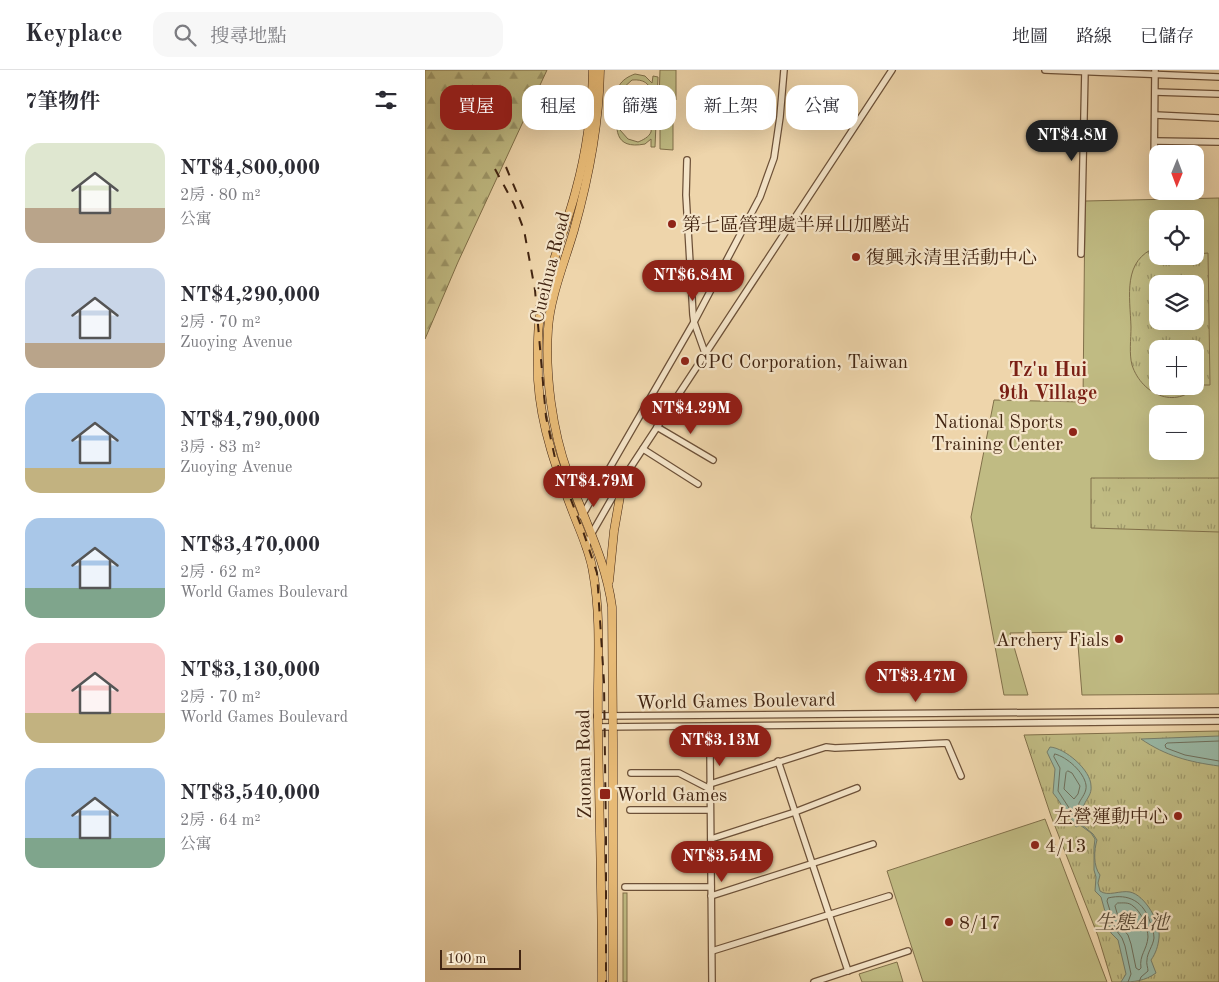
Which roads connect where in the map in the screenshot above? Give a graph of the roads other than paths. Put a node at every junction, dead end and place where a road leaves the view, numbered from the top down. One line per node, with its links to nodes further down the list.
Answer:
1 (593, 70): 26 (main road, Cueihua Road)
2 (600, 70): 25 (main road, Cueihua Road)
3 (784, 70): 18 (street)
4 (892, 70): 19 (street)
5 (1045, 70): 6 (street)
6 (1085, 71): 7 (street); 17 (street)
7 (1155, 72): 8 (street); 9 (street)
8 (1219, 77)
9 (1155, 92): 10 (street); 11 (street)
10 (1219, 94)
11 (1155, 115): 12 (street); 13 (street)
12 (1219, 118)
13 (1155, 140): 14 (street); 15 (street)
14 (1219, 142)
15 (1155, 145)
16 (687, 160): 18 (street)
17 (1081, 254)
18 (694, 322): 19 (street); 25 (street)
19 (705, 354): 20 (street)
20 (657, 427): 21 (street); 22 (street)
21 (643, 449): 23 (street); 24 (street)
22 (713, 460)
23 (623, 479): 27 (street); 29 (main road)
24 (698, 484)
25 (584, 514): 26 (street); 27 (main road, Cueihua Road)
26 (577, 524): 28 (main road, Cueihua Road)
27 (592, 533): 28 (street); 29 (main road, Cueihua Road)
28 (586, 547): 31 (main road, Zuonan Road)
29 (608, 585): 32 (main road, Zuonan Road)
30 (1219, 710): 32 (street, World Games Boulevard)
31 (597, 716): 32 (street, World Games Boulevard); 34 (main road, Zuonan Road)
32 (613, 716): 35 (main road, Zuonan Road)
33 (1219, 721): 35 (street, World Games Boulevard)
34 (598, 726): 35 (street, World Games Boulevard); 56 (main road, Zuonan Road)
35 (613, 726): 57 (main road, Zuonan Road)
36 (710, 749): 40 (street)
37 (778, 761): 39 (street); 40 (street); 44 (street)
38 (631, 773): 40 (street)
39 (961, 776)
40 (710, 786): 43 (street)
41 (857, 788): 44 (street)
42 (630, 810): 43 (street)
43 (710, 810): 45 (street)
44 (795, 812): 45 (street); 47 (street)
45 (711, 839): 49 (street)
46 (873, 844): 47 (street)
47 (812, 864): 50 (street); 52 (street)
48 (625, 887): 49 (street)
49 (711, 888): 50 (street)
50 (711, 896): 53 (street)
51 (889, 896): 52 (street)
52 (829, 914): 53 (street); 55 (street)
53 (712, 951): 58 (street)
54 (909, 951): 55 (street)
55 (848, 971): 59 (street)
56 (602, 982)
57 (613, 982)
58 (712, 982)
59 (814, 982)

